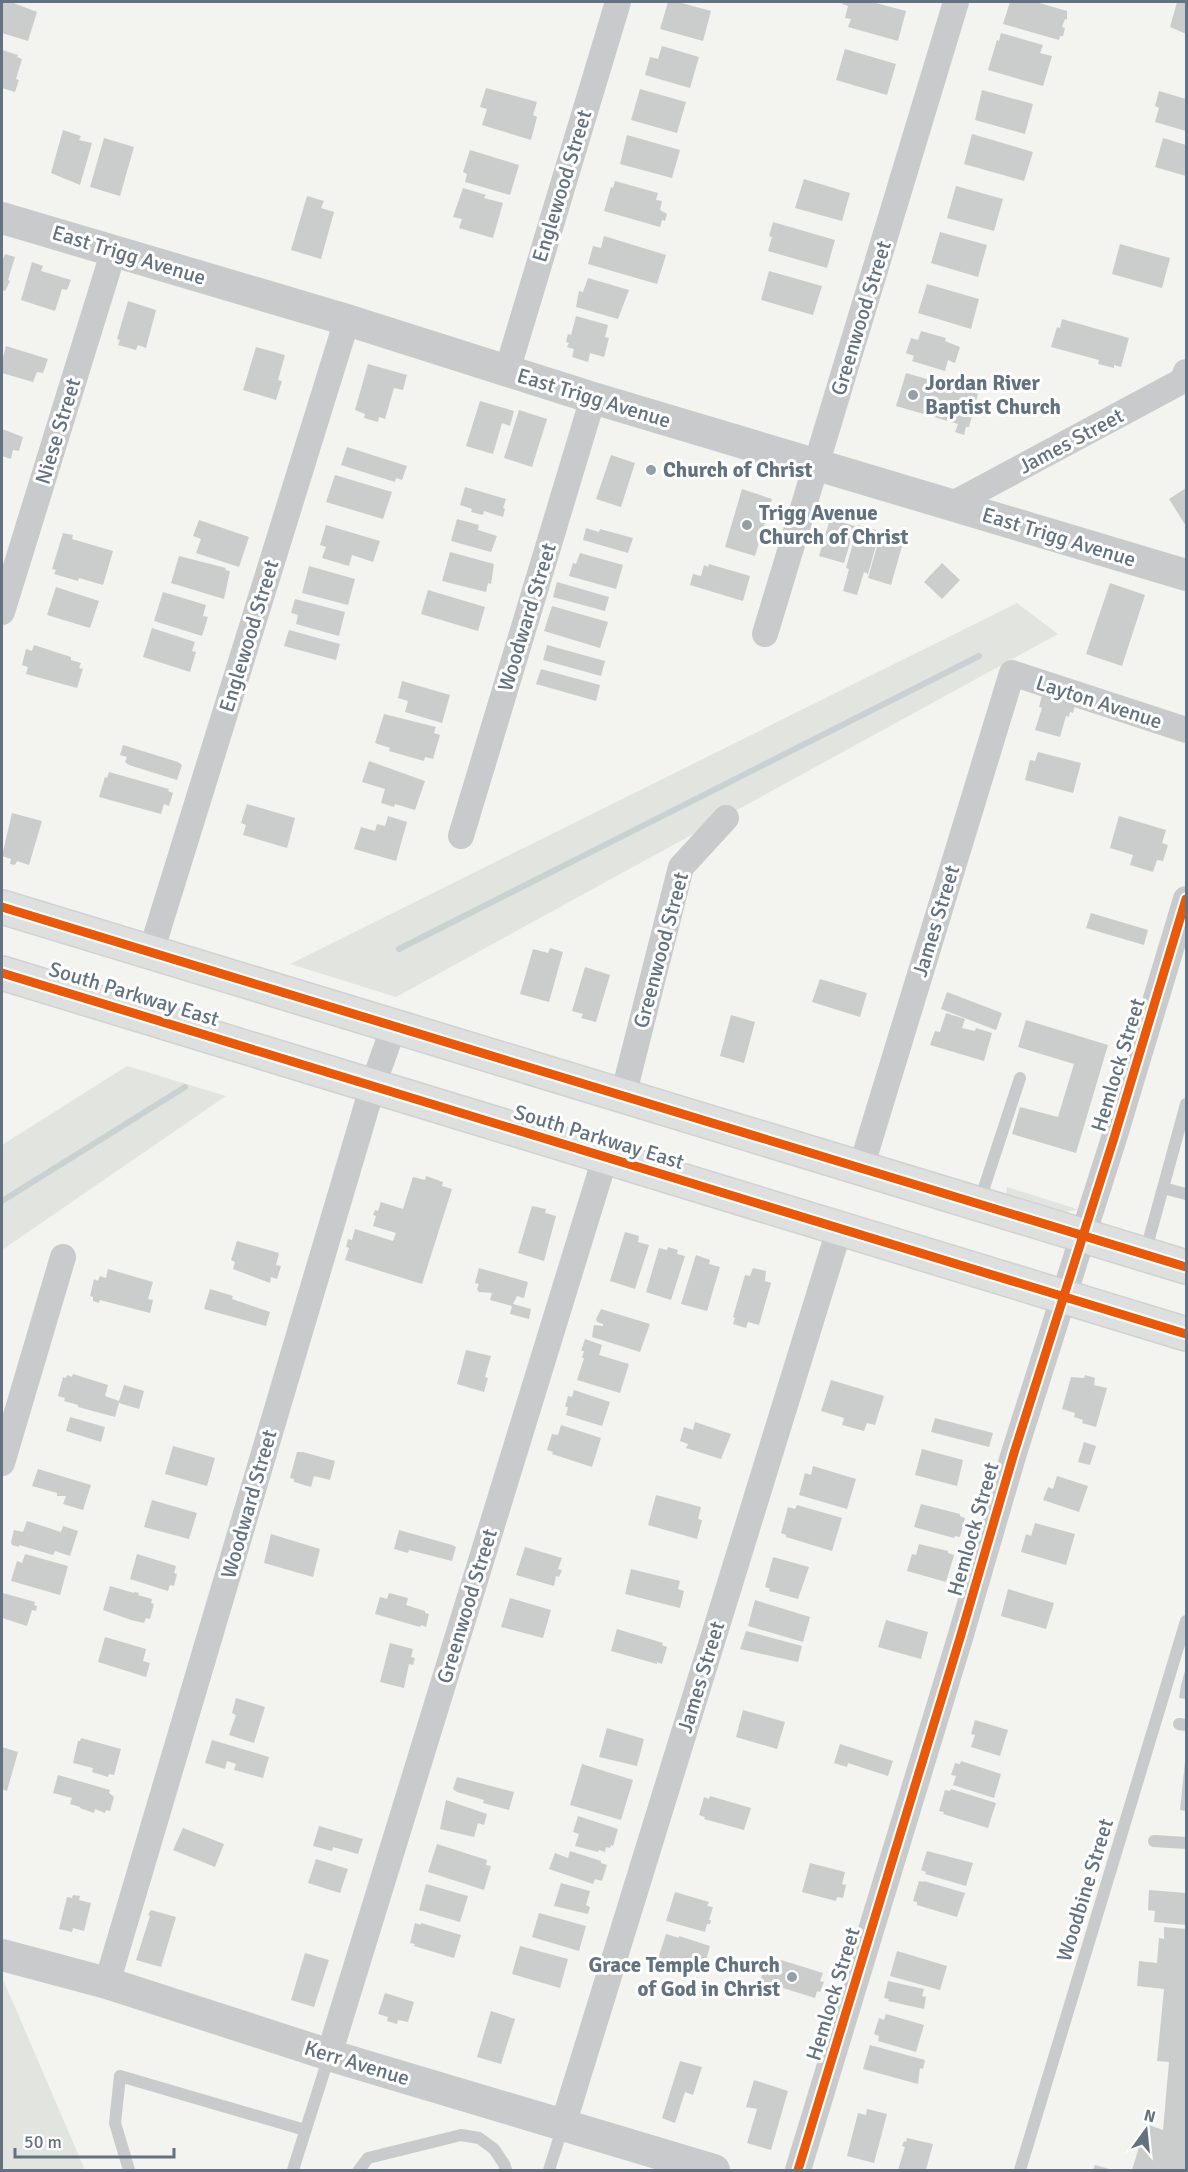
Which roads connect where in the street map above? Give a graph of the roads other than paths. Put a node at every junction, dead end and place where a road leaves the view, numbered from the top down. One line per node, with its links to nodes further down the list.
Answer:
1 (618, 2): 6 (street, Englewood Street)
2 (956, 2): 9 (street, Greenwood Street)
3 (2, 218): 4 (street, East Trigg Avenue)
4 (114, 250): 5 (street, East Trigg Avenue); 12 (street, Niese Street)
5 (347, 320): 6 (street, East Trigg Avenue); 21 (street, Englewood Street)
6 (507, 371): 8 (street, East Trigg Avenue)
7 (1186, 372): 10 (street, James Street)
8 (593, 398): 9 (street, East Trigg Avenue); 17 (street, Woodward Street)
9 (817, 465): 10 (street, East Trigg Avenue); 13 (street, Greenwood Street)
10 (951, 505): 11 (street, East Trigg Avenue)
11 (1186, 575)
12 (2, 612)
13 (765, 634)
14 (1012, 673): 15 (street, Layton Avenue); 29 (street, James Street)
15 (1186, 730)
16 (726, 818): 26 (street, Greenwood Street)
17 (461, 836)
18 (1186, 899): 20 (street, Hemlock Street)
19 (2, 907): 21 (main road)
20 (1183, 926): 34 (street, Hemlock Street)
21 (152, 952): 23 (main road)
22 (2, 973): 25 (main road, South Parkway East)
23 (394, 1026): 25 (street, Woodward Street); 26 (main road)
24 (1020, 1077): 32 (lane)
25 (373, 1085): 28 (main road, South Parkway East); 45 (street, Woodward Street)
26 (623, 1096): 29 (main road)
27 (1186, 1104): 30 (lane)
28 (605, 1158): 33 (main road, South Parkway East); 46 (street, Greenwood Street)
29 (861, 1168): 32 (main road)
30 (1163, 1188): 31 (lane); 35 (lane)
31 (1186, 1194)
32 (979, 1204): 34 (main road)
33 (839, 1230): 38 (main road, South Parkway East); 47 (street, James Street)
34 (1083, 1236): 35 (main road); 38 (street, Hemlock Street)
35 (1144, 1254): 37 (main road)
36 (63, 1257): 40 (street)
37 (1186, 1267)
38 (1064, 1297): 39 (main road, South Parkway East); 55 (street, Hemlock Street)
39 (1186, 1334)
40 (2, 1463)
41 (1186, 1621): 56 (lane, Woodbine Street)
42 (1154, 1841): 43 (lane)
43 (1186, 1844)
44 (2, 1954): 45 (street, Kerr Avenue)
45 (107, 1983): 46 (street, Kerr Avenue)
46 (329, 2055): 47 (street, Kerr Avenue); 48 (lane)
47 (563, 2125): 53 (lane); 54 (street, Kerr Avenue)
48 (305, 2130): 49 (lane); 50 (lane)
49 (129, 2170)
50 (293, 2170)
51 (359, 2170): 52 (lane)
52 (506, 2170)
53 (549, 2170)
54 (714, 2170)
55 (798, 2170)
56 (1020, 2170)

